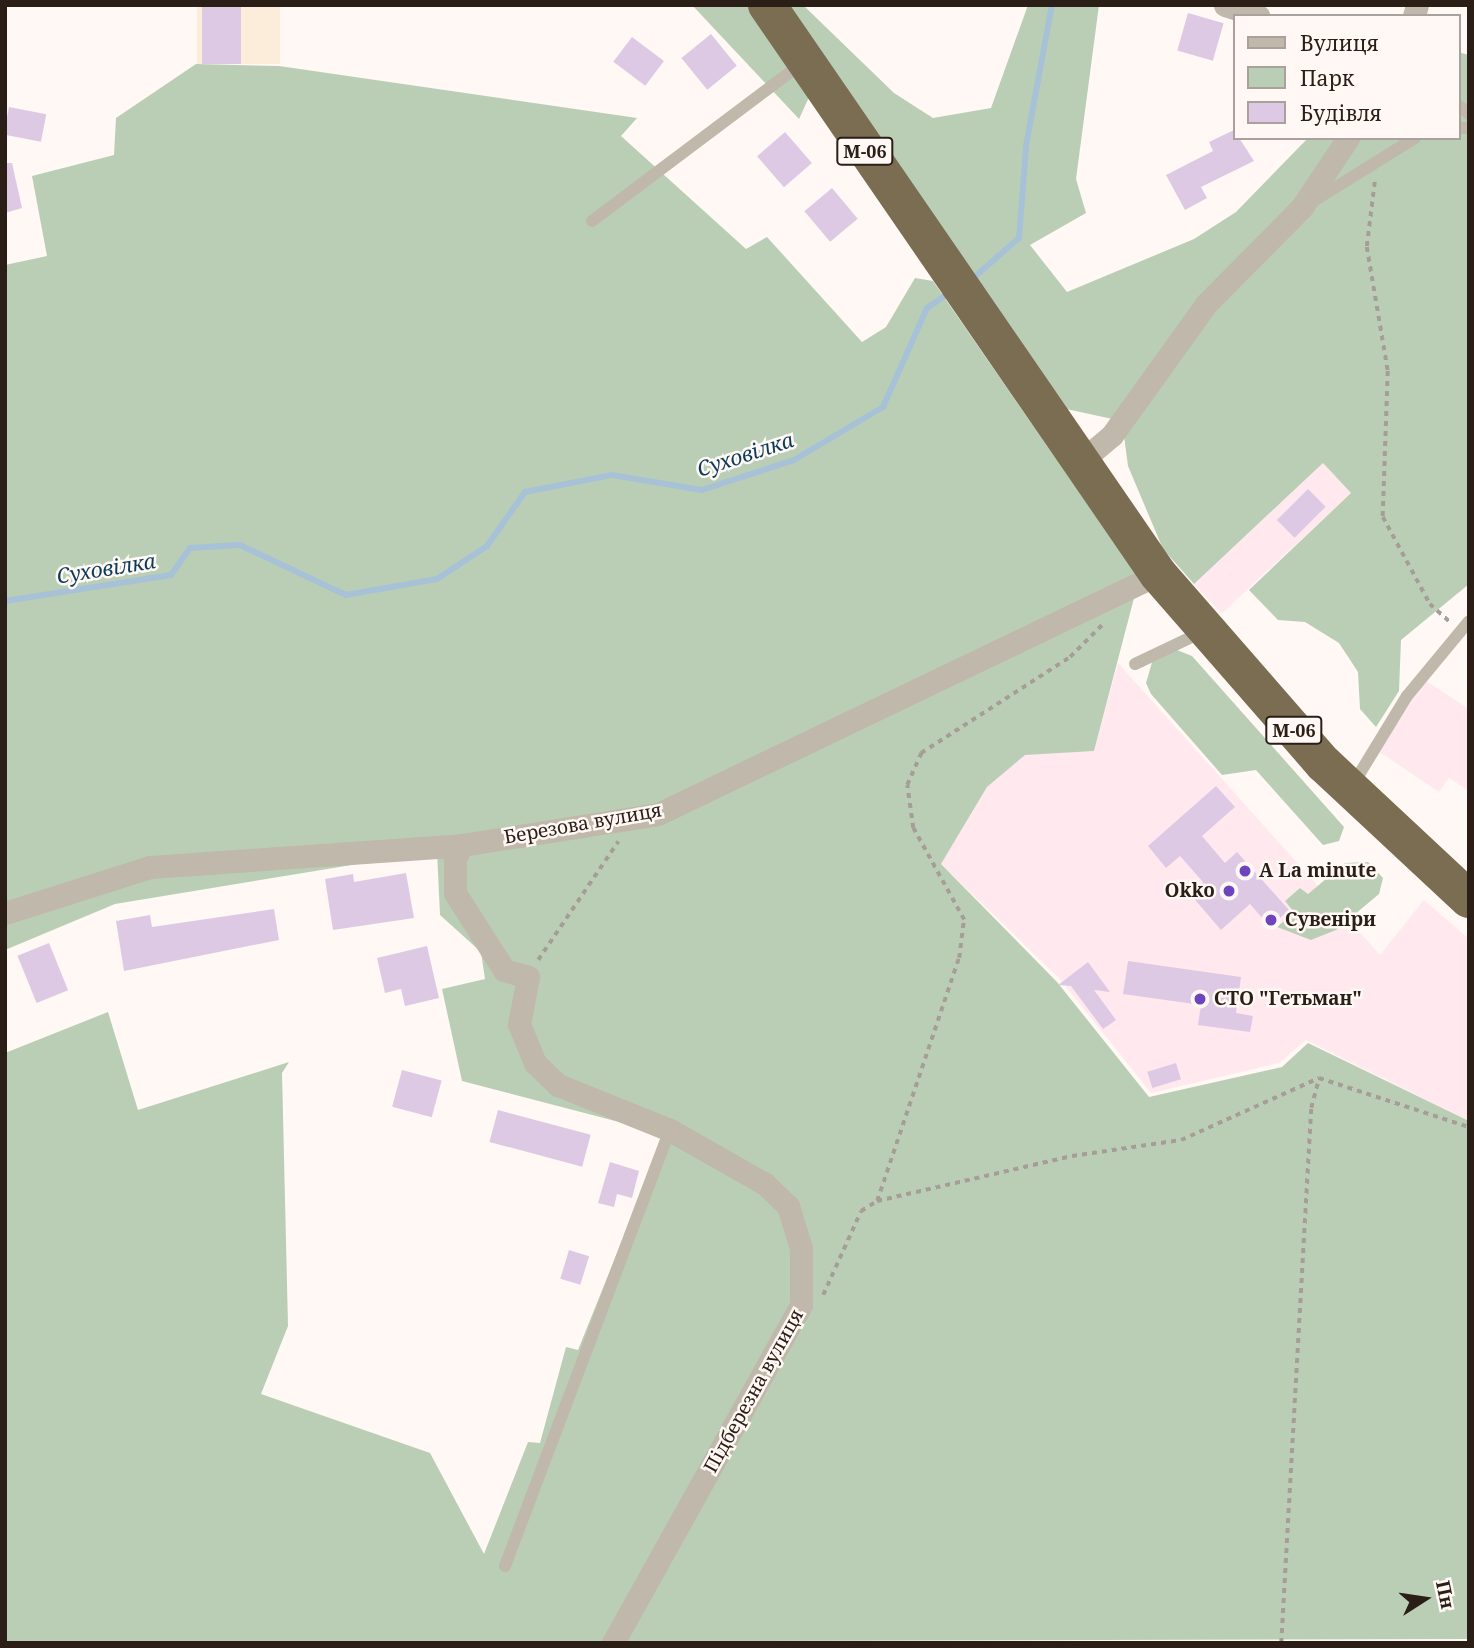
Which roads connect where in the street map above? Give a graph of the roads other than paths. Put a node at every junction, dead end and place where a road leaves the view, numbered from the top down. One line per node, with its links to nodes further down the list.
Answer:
1 (767, 5): 4 (highway, М-06)
2 (1225, 5): 3 (street)
3 (1252, 14)
4 (804, 62): 8 (lane); 9 (highway, М-06)
5 (1347, 140): 7 (street)
6 (1411, 140): 7 (lane)
7 (1302, 207): 9 (street)
8 (592, 221)
9 (1079, 463): 10 (highway, М-06)
10 (1158, 574): 12 (highway, М-06); 15 (street, Березова вулиця)
11 (1468, 623): 14 (lane)
12 (1206, 631): 13 (lane); 14 (highway, М-06)
13 (1135, 664)
14 (1350, 790): 16 (highway, М-06)
15 (462, 845): 17 (street, Березова вулиця); 18 (street, Підберезна вулиця)
16 (1469, 899)
17 (5, 913)
18 (670, 1130): 19 (lane); 20 (street, Підберезна вулиця)
19 (505, 1566)
20 (613, 1643)

